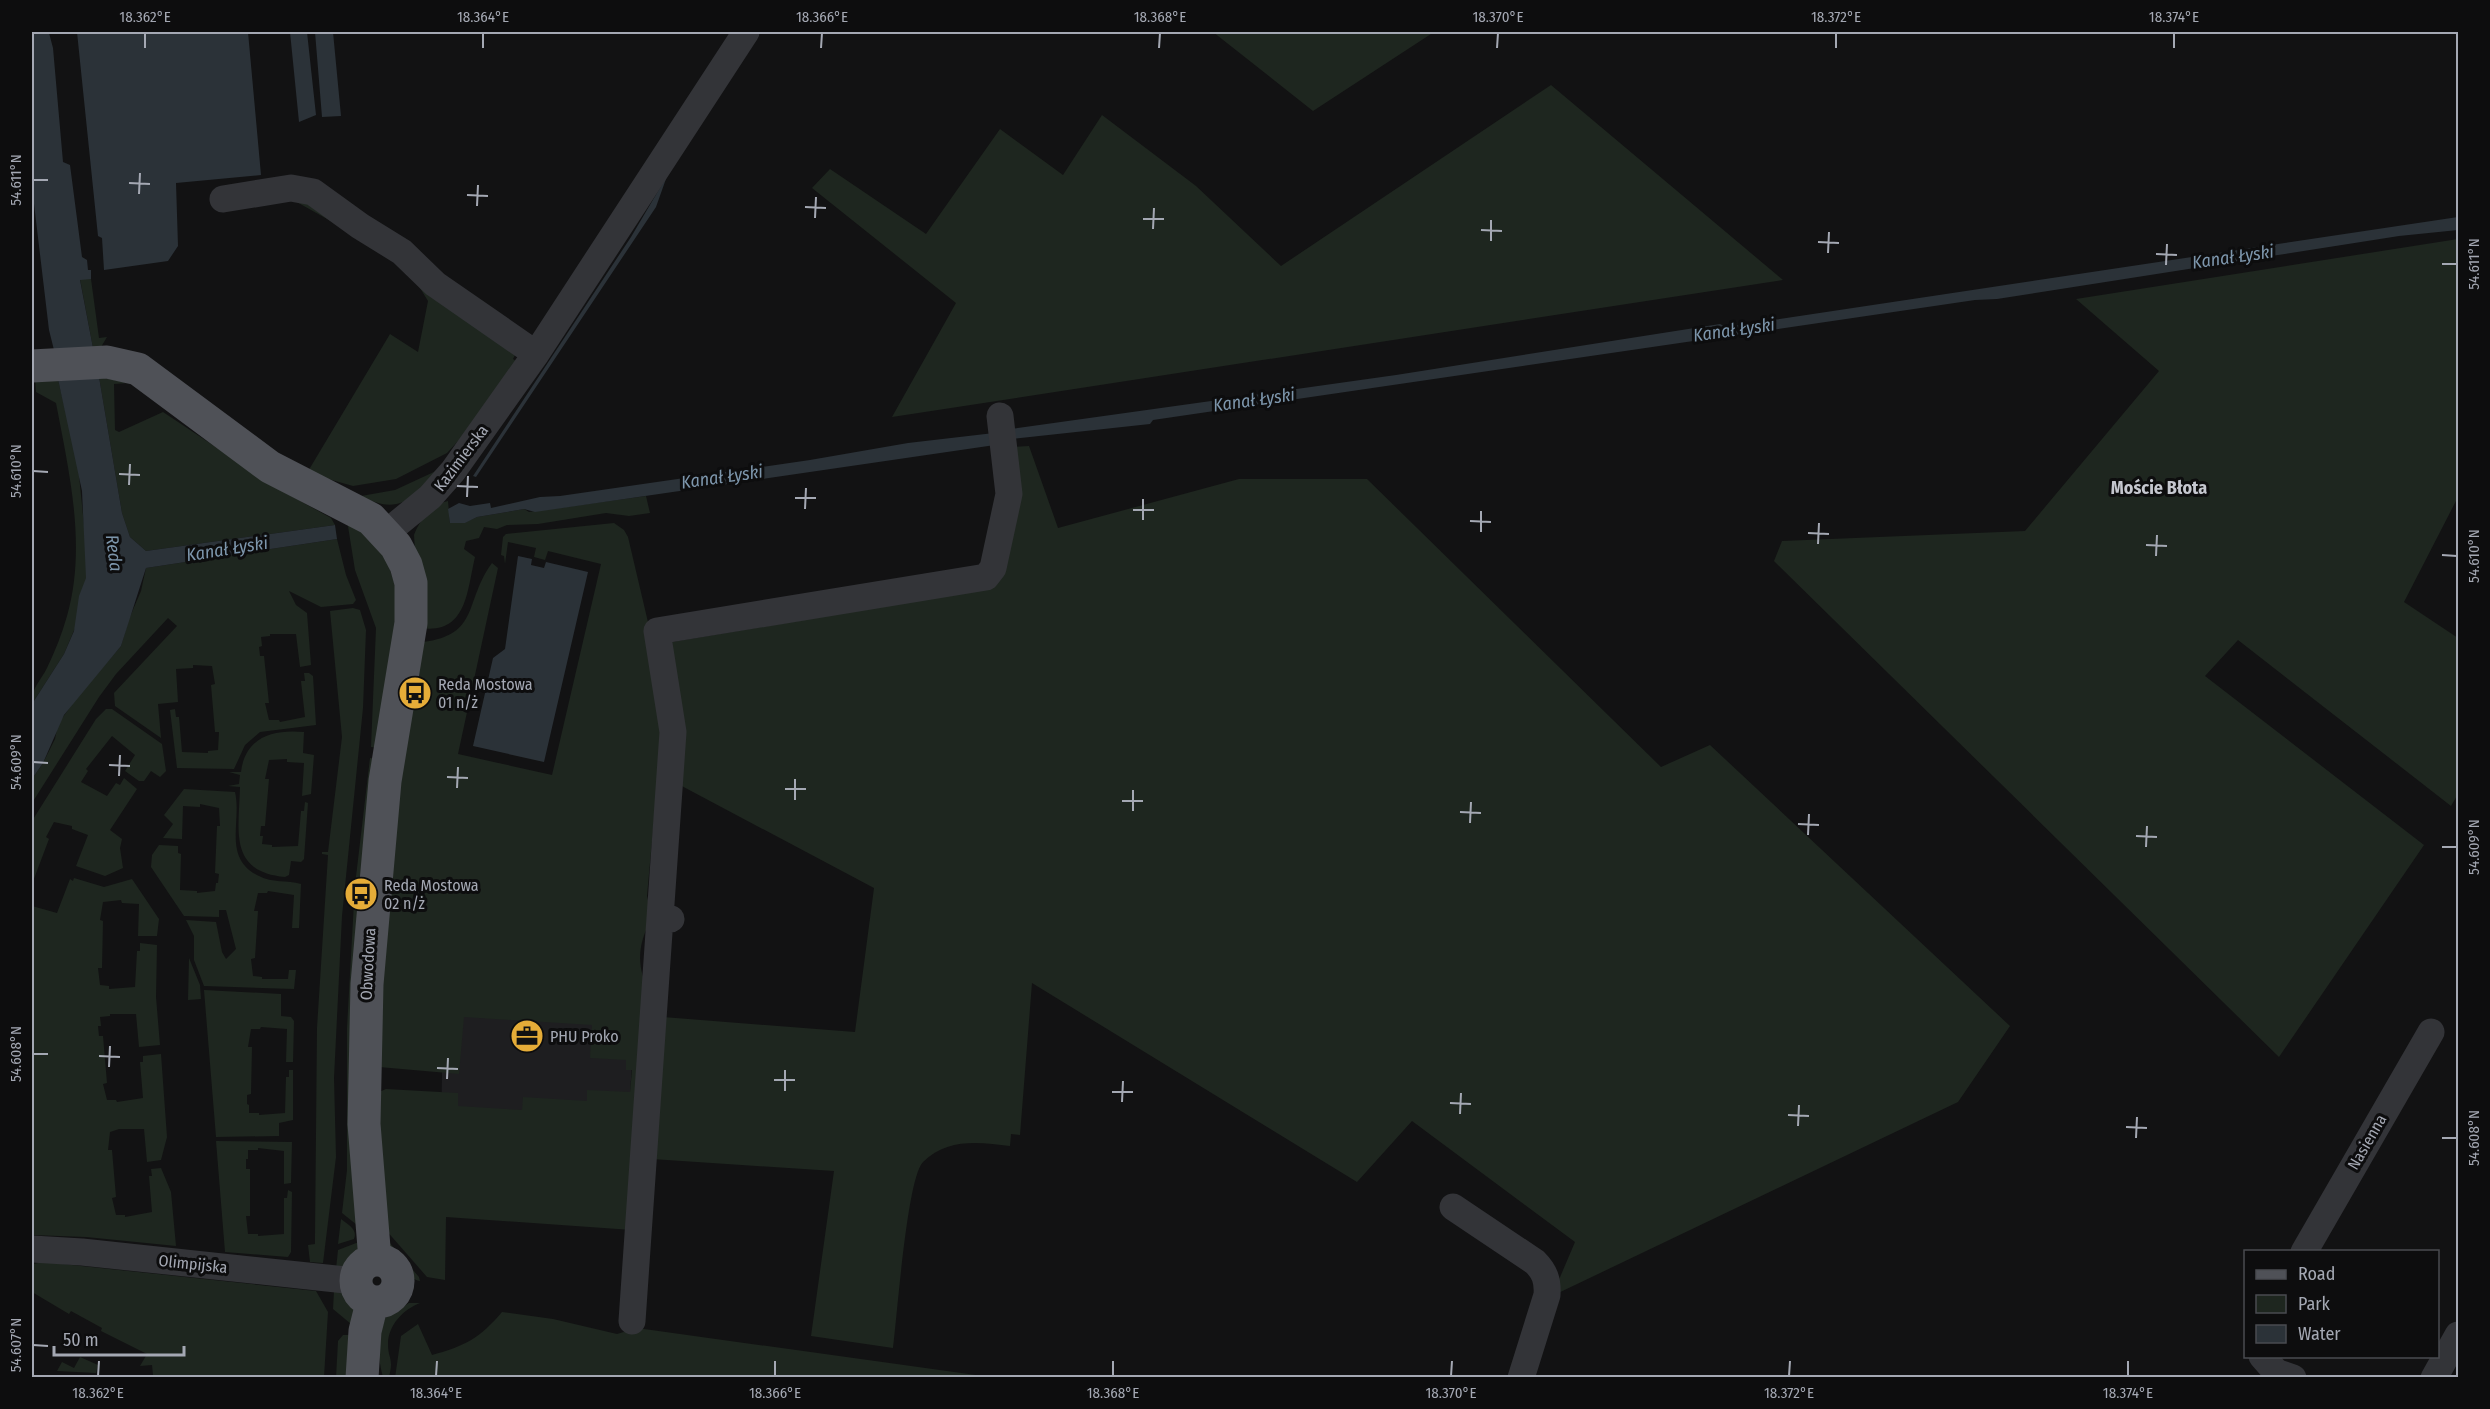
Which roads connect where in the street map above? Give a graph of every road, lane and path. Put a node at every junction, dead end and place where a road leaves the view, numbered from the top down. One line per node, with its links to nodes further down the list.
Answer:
1 (746, 32): 3 (street, Kazimierska)
2 (223, 199): 3 (street)
3 (536, 354): 6 (street, Kazimierska)
4 (38, 365): 6 (main road)
5 (1000, 416): 12 (street)
6 (386, 533): 11 (main road, Obwodowa)
7 (2431, 1032): 10 (street, Nasienna)
8 (1453, 1207): 16 (street)
9 (32, 1249): 11 (street, Olimpijska)
10 (2305, 1250)
11 (367, 1281): 15 (main road, Obwodowa)
12 (632, 1321)
13 (2458, 1335): 18 (street)
14 (2264, 1358): 17 (street)
15 (363, 1377)
16 (1521, 1377)
17 (2293, 1377)
18 (2434, 1377)

